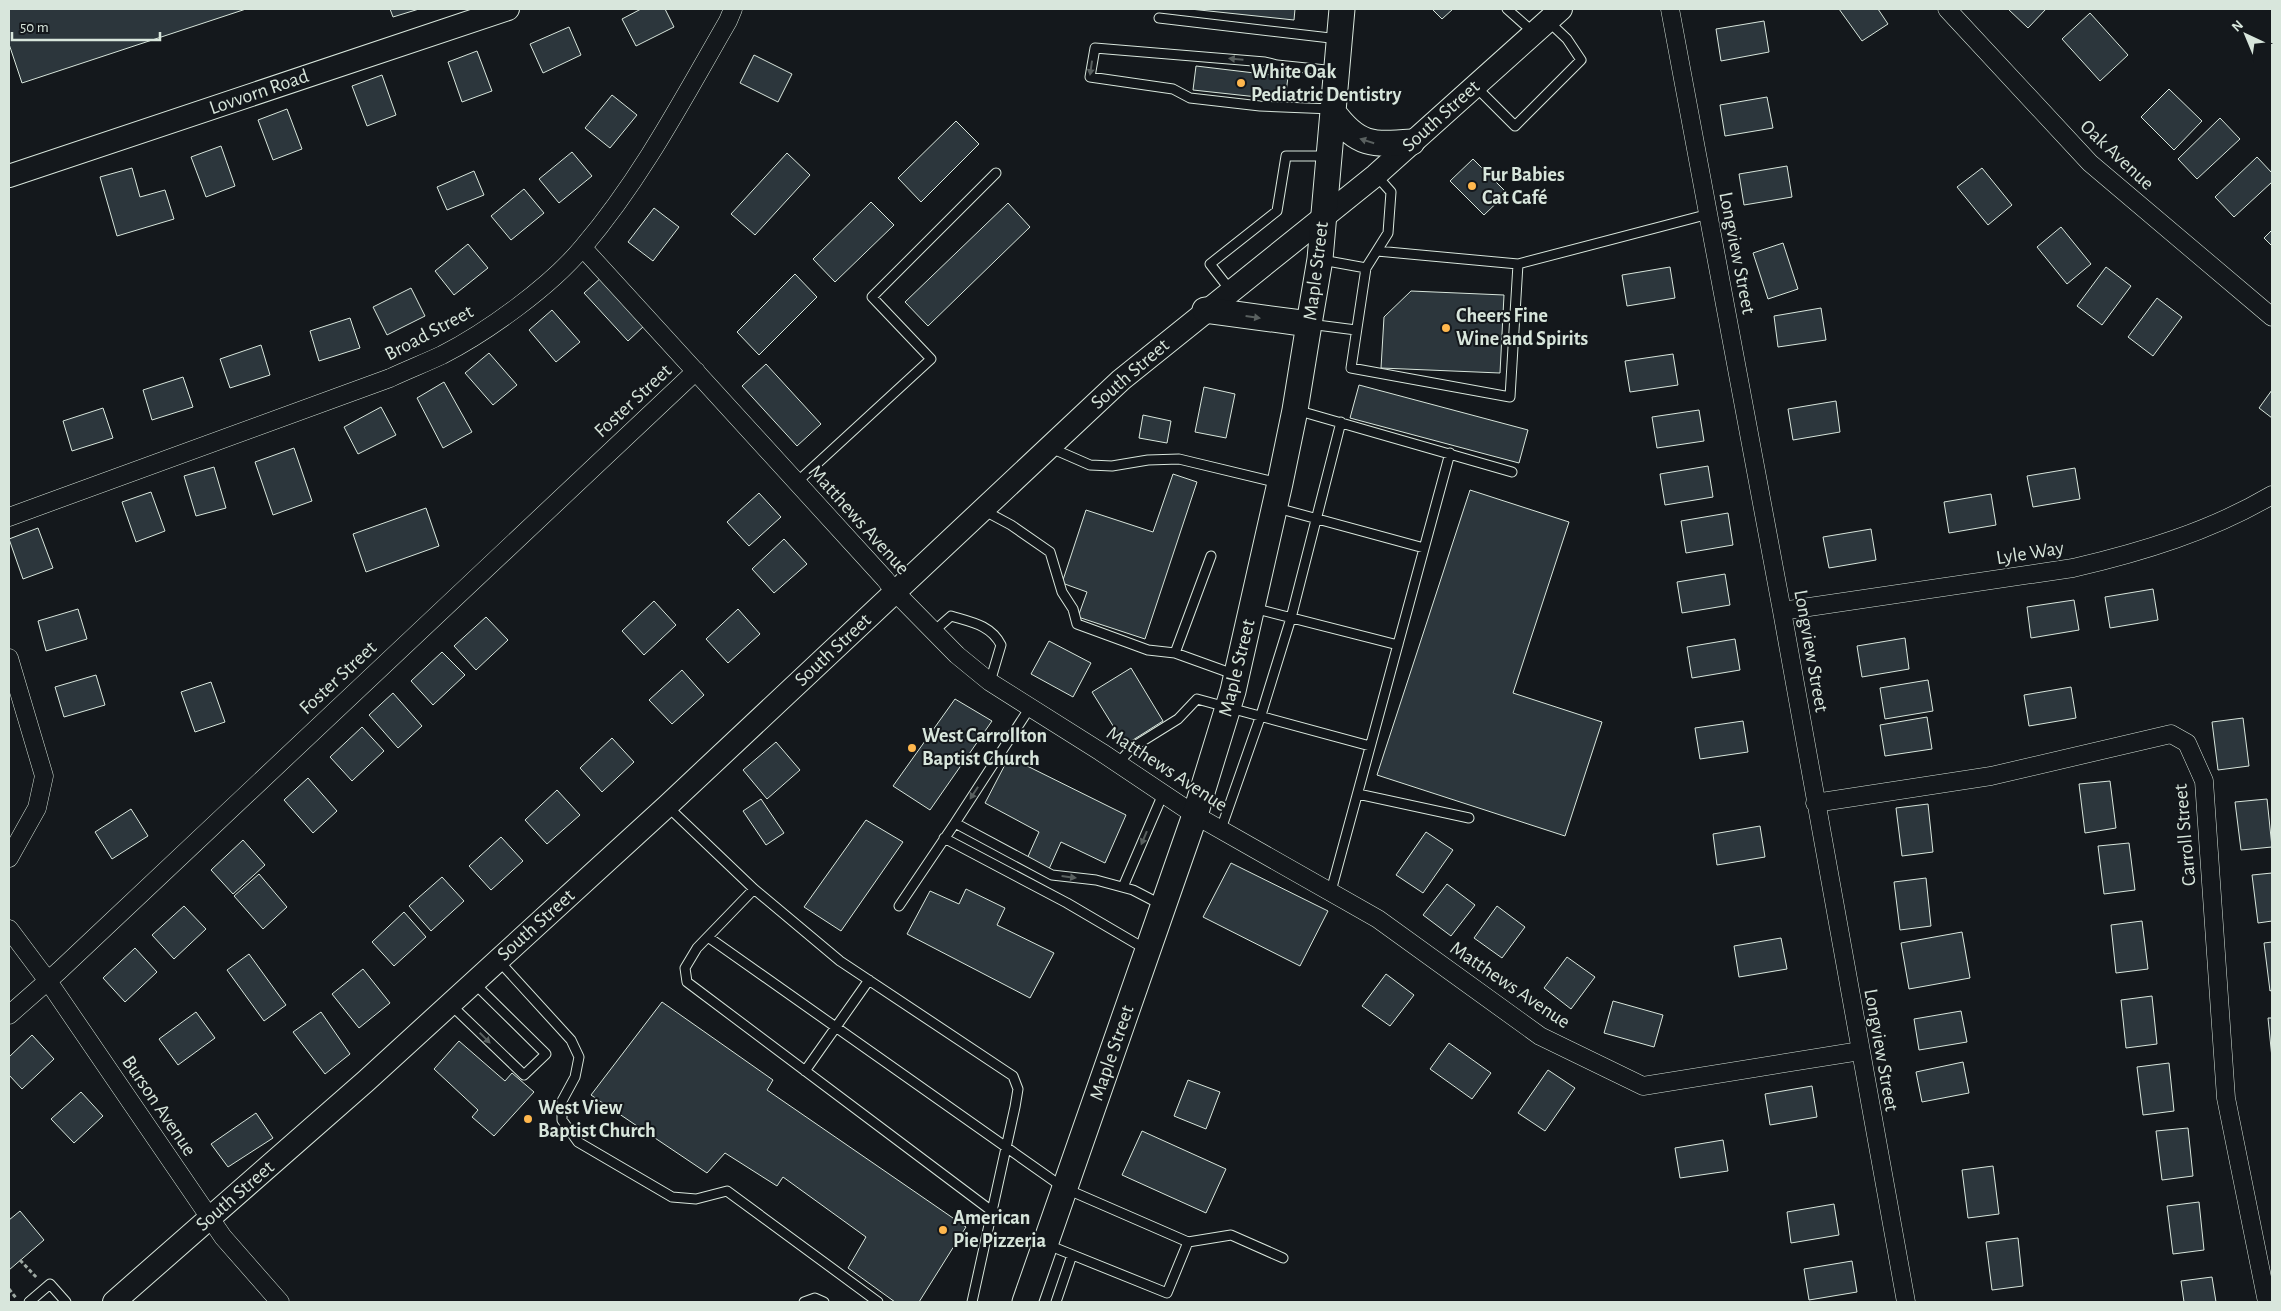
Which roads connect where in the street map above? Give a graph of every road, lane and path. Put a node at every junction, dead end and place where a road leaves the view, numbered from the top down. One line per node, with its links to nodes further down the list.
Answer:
1 (508, 9): 17 (street, Lovvorn Road)
2 (733, 9): 20 (street, Broad Street)
3 (1342, 9): 9 (main road, Maple Street)
4 (1507, 9): 8 (lane)
5 (1670, 9): 18 (street, Longview Street)
6 (1948, 9): 27 (street, Oak Avenue)
7 (1159, 18): 9 (lane)
8 (1548, 21): 11 (street, South Street); 11 (lane)
9 (1339, 40): 10 (main road, Maple Street)
10 (1336, 71): 12 (main road, Maple Street); 12 (lane, one-way to 12)
11 (1475, 86): 13 (street, South Street)
12 (1333, 111): 13 (main road, one-way to 12); 14 (main road, Maple Street)
13 (1412, 142): 16 (street, South Street)
14 (1328, 156): 19 (main road, Maple Street); 25 (lane)
15 (996, 173): 36 (lane)
16 (1376, 175): 19 (street, South Street); 21 (lane)
17 (9, 176)
18 (1708, 214): 23 (lane); 47 (street, Longview Street)
19 (1323, 218): 22 (main road, Maple Street); 25 (street, South Street)
20 (583, 248): 30 (street, Matthews Avenue); 41 (street, Broad Street)
21 (1377, 251): 23 (lane); 24 (lane)
22 (1320, 259): 24 (lane); 28 (main road, Maple Street)
23 (1518, 264): 29 (lane)
24 (1366, 268): 29 (lane)
25 (1231, 291): 26 (street, South Street)
26 (1205, 310): 28 (main road, one-way to 28); 33 (street, South Street)
27 (2272, 317)
28 (1309, 324): 29 (lane); 31 (main road, Maple Street)
29 (1356, 330)
30 (696, 371): 36 (street, Matthews Avenue); 80 (street, Foster Street)
31 (1295, 410): 32 (lane); 37 (main road, Maple Street)
32 (1341, 422): 34 (lane); 42 (lane)
33 (1049, 446): 37 (lane); 40 (street, South Street)
34 (1450, 453): 35 (lane); 43 (lane)
35 (1512, 472)
36 (796, 483): 45 (street, Matthews Avenue)
37 (1280, 483): 39 (main road, Maple Street)
38 (2272, 496): 47 (street, Lyle Way)
39 (1274, 507): 42 (lane); 46 (main road, Maple Street)
40 (983, 510): 45 (street, South Street); 51 (lane)
41 (9, 517)
42 (1316, 519): 43 (lane); 48 (lane)
43 (1424, 548): 50 (lane)
44 (1211, 556): 51 (lane)
45 (895, 592): 49 (street, Matthews Avenue); 63 (street, South Street)
46 (1252, 608): 48 (lane); 53 (main road, Maple Street)
47 (1782, 611): 62 (street, Longview Street)
48 (1291, 618): 50 (lane); 57 (lane)
49 (934, 631): 54 (street, Matthews Avenue); 54 (lane)
50 (1398, 646): 58 (lane)
51 (1175, 653): 53 (lane)
52 (9, 658): 69 (street)
53 (1236, 676): 55 (main road, Maple Street)
54 (990, 682): 56 (street, Matthews Avenue)
55 (1229, 706): 57 (lane); 59 (lane); 64 (main road, Maple Street)
56 (1029, 709): 59 (street, Matthews Avenue); 66 (lane, one-way to 66)
57 (1261, 715): 58 (lane); 67 (lane)
58 (1370, 746): 61 (lane)
59 (1118, 763): 60 (street, Matthews Avenue)
60 (1163, 794): 64 (street, Matthews Avenue); 70 (lane, one-way to 70)
61 (1358, 794): 65 (lane); 72 (lane)
62 (1816, 803): 85 (street, Longview Street); 110 (street, Carroll Street)
63 (667, 806): 71 (lane); 78 (street, South Street)
64 (1194, 814): 67 (street, Matthews Avenue); 74 (main road, Maple Street)
65 (1469, 818)
66 (954, 823): 68 (lane); 70 (lane, one-way to 70)
67 (1221, 829): 72 (street, Matthews Avenue)
68 (944, 838): 73 (lane); 77 (lane)
69 (9, 858)
70 (1123, 887): 74 (lane)
71 (754, 889): 76 (lane); 79 (lane)
72 (1331, 891): 85 (street, Matthews Avenue)
73 (899, 906)
74 (1163, 906): 77 (main road, Maple Street)
75 (9, 930): 80 (street, Burson Avenue)
76 (708, 937): 84 (lane); 86 (lane)
77 (1147, 951): 88 (main road, Maple Street)
78 (498, 960): 81 (street, South Street); 105 (lane)
79 (869, 980): 84 (lane); 87 (lane)
80 (48, 981): 83 (street, Foster Street); 90 (street, Burson Avenue)
81 (473, 982): 82 (street, South Street); 82 (lane, one-way to 81)
82 (450, 1004): 90 (street, South Street)
83 (9, 1014)
84 (836, 1028): 86 (lane); 87 (lane)
85 (1860, 1051): 109 (street, Longview Street)
86 (805, 1071): 89 (lane)
87 (1007, 1149): 88 (lane); 89 (lane)
88 (1064, 1188): 91 (lane); 92 (main road, Maple Street)
89 (993, 1212): 106 (lane)
90 (210, 1217): 101 (street, South Street); 102 (street, Burson Avenue)
91 (1188, 1242): 93 (lane); 94 (lane)
92 (1045, 1244): 93 (lane); 107 (main road, Maple Street)
93 (1072, 1254): 108 (lane)
94 (1283, 1258)
95 (20, 1260): 96 (path)
96 (46, 1287): 99 (lane); 100 (lane)
97 (9, 1289): 98 (path)
98 (20, 1302)
99 (29, 1302)
100 (66, 1302)
101 (114, 1302)
102 (280, 1302)
103 (804, 1302): 104 (lane)
104 (824, 1302)
105 (878, 1302)
106 (972, 1302)
107 (1025, 1302)
108 (1056, 1302)
109 (1906, 1302)
110 (2267, 1302)

